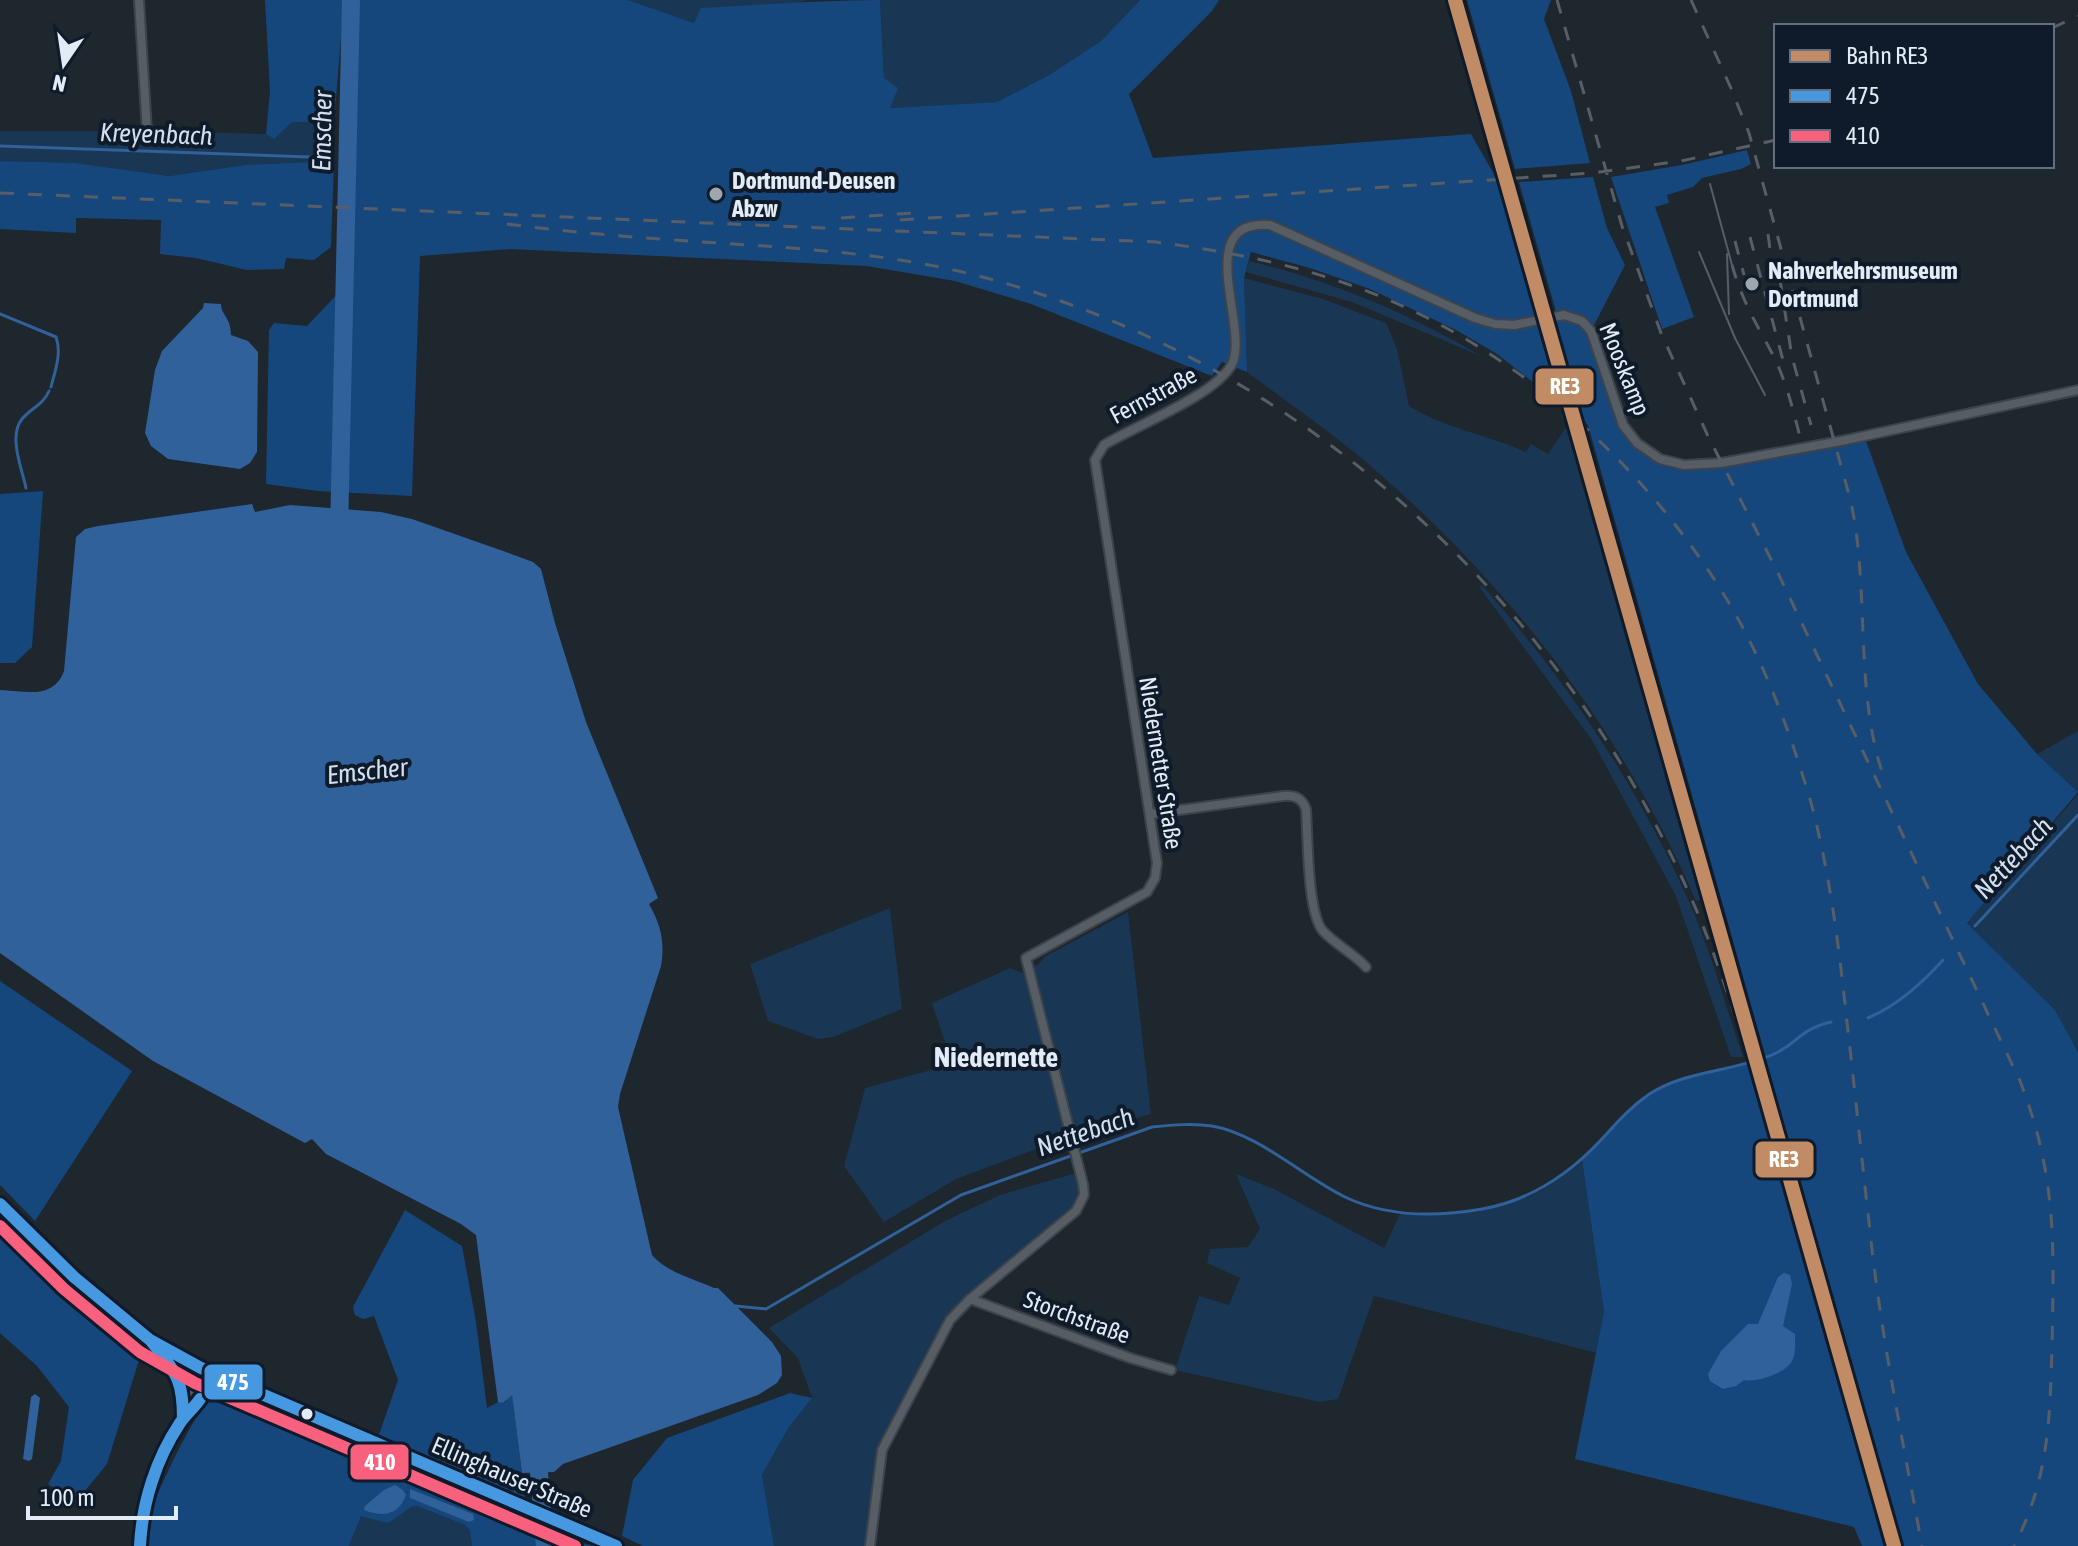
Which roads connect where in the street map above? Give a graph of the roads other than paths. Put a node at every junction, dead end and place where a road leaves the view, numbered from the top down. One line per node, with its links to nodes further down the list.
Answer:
1 (139, 0): 2 (street)
2 (147, 131)
3 (1237, 232): 4 (street, Mooskamp); 5 (street, Fernstraße)
4 (2078, 390)
5 (1096, 455): 6 (street, Niedernetter Straße)
6 (1150, 814): 7 (street); 9 (street, Niedernetter Straße)
7 (1366, 967)
8 (0, 1204): 10 (main road, Ellinghauser Straße)
9 (970, 1299): 12 (street, Storchstraße); 18 (street, Niedernetter Straße)
10 (150, 1340): 11 (main road, Ellinghauser Straße); 14 (street, Ellinghauser Straße)
11 (201, 1368): 13 (main road, Ellinghauser Straße); 14 (street)
12 (1171, 1370)
13 (214, 1373): 15 (street, Ellinghauser Straße); 17 (main road, Ellinghauser Straße)
14 (182, 1403): 15 (street, Ellinghauser Straße)
15 (183, 1419): 16 (street, Ellinghauser Straße)
16 (140, 1546)
17 (616, 1546)
18 (870, 1546)

